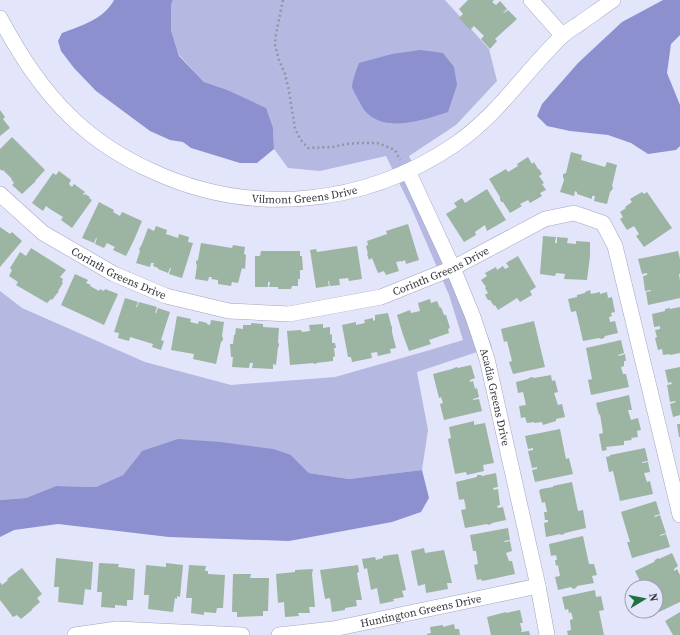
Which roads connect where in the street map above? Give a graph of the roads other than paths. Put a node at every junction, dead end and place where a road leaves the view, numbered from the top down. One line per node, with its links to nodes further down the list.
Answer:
1 (531, 0): 4 (street)
2 (613, 0): 4 (street, Vilmont Greens Drive)
3 (0, 18): 5 (street, Vilmont Greens Drive)
4 (562, 35): 5 (street, Vilmont Greens Drive)
5 (408, 171): 7 (street, Acadia Greens Drive)
6 (0, 194): 7 (street, Corinth Greens Drive)
7 (453, 268): 8 (street, Corinth Greens Drive); 9 (street, Acadia Greens Drive)
8 (680, 516)
9 (538, 586): 12 (street, Huntington Greens Drive); 13 (street, Acadia Greens Drive)
10 (75, 635): 11 (street)
11 (242, 635)
12 (279, 635)
13 (547, 635)

